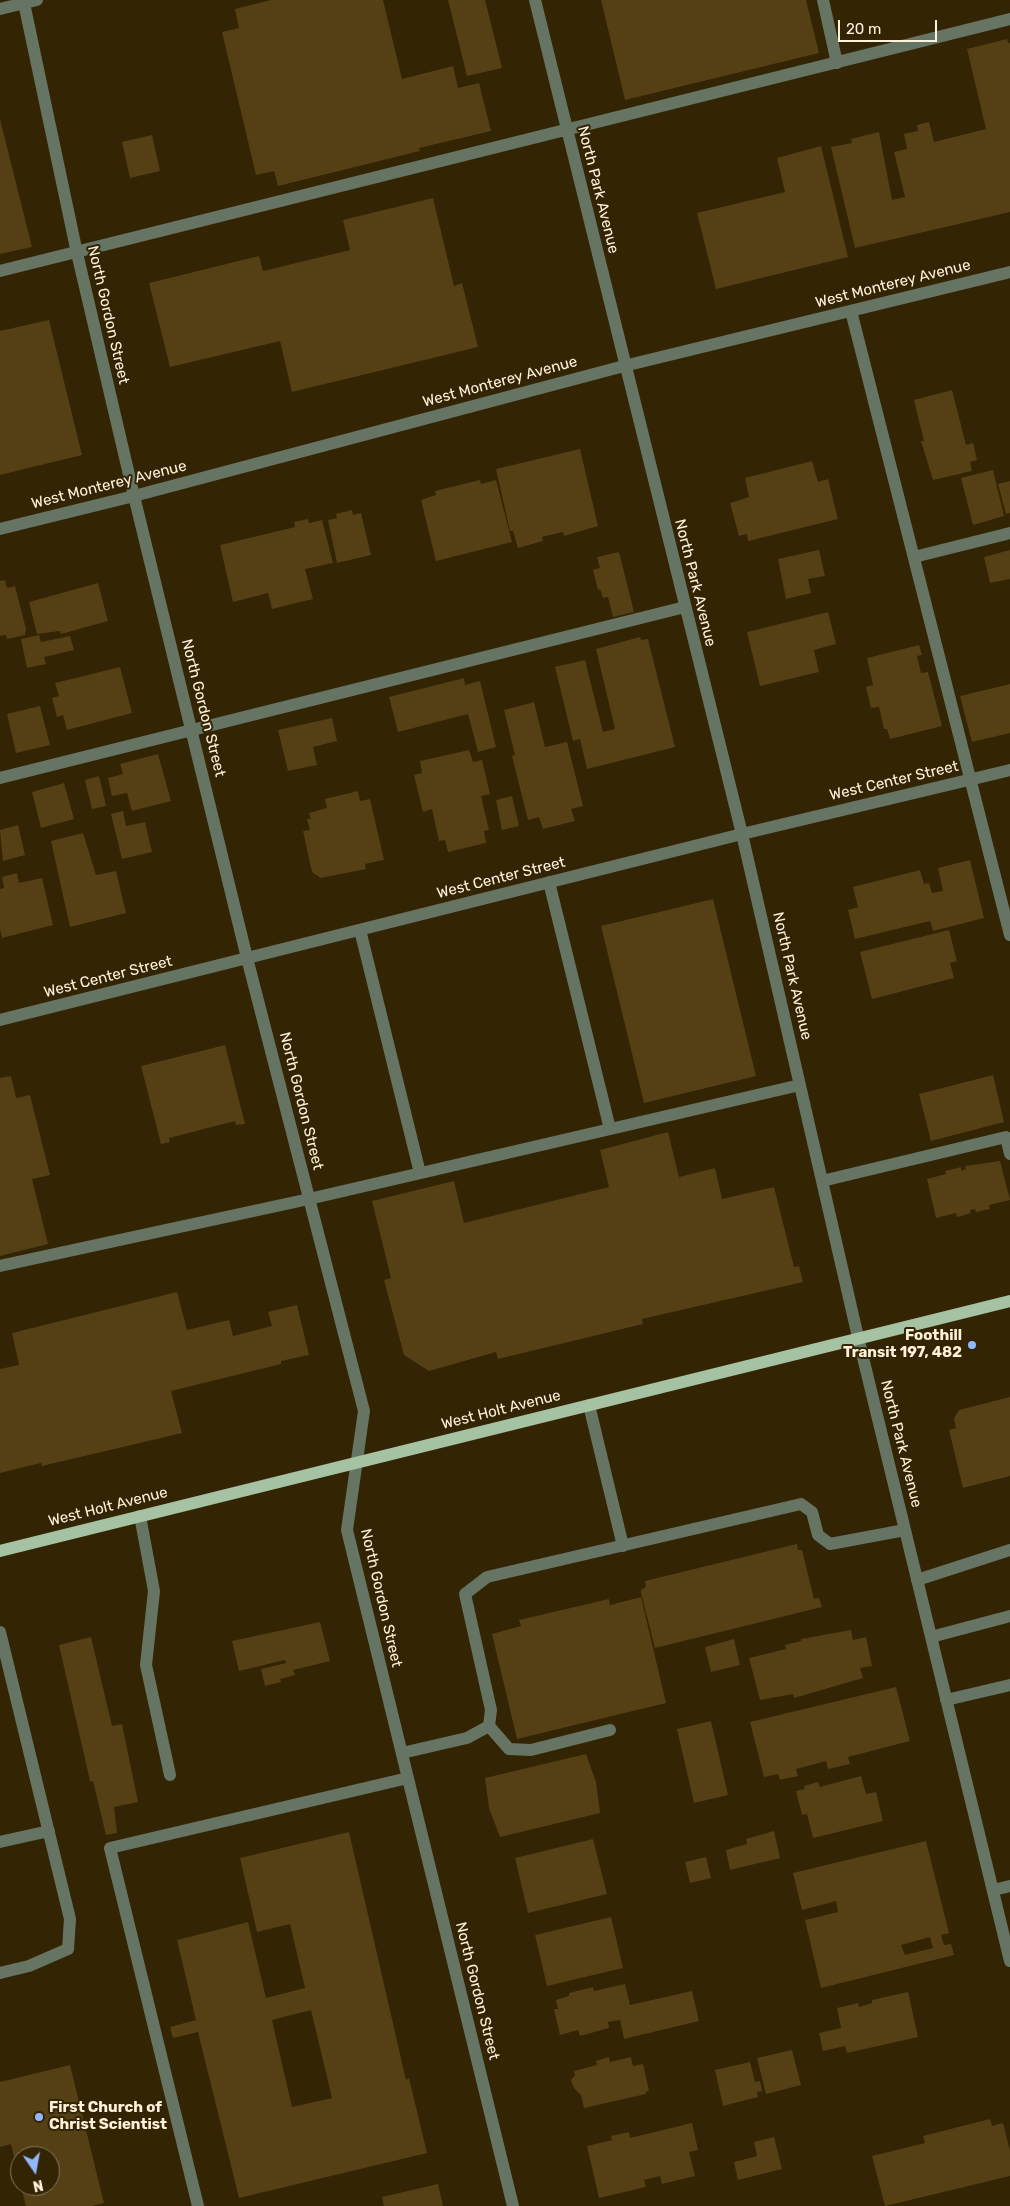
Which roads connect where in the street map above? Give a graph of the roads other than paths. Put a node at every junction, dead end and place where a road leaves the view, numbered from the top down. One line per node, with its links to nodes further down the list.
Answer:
1 (535, 0): 7 (street, North Park Avenue)
2 (823, 0): 6 (street)
3 (30, 2): 4 (street); 8 (street, North Gordon Street)
4 (0, 8)
5 (1010, 19): 6 (street)
6 (837, 63): 7 (street)
7 (566, 132): 8 (street); 12 (street, North Park Avenue)
8 (77, 253): 9 (street); 13 (street, North Gordon Street)
9 (0, 271)
10 (1010, 272): 11 (street, West Monterey Avenue)
11 (851, 311): 12 (street, West Monterey Avenue); 16 (street)
12 (624, 366): 13 (street, West Monterey Avenue); 17 (street, North Park Avenue)
13 (134, 496): 14 (street, West Monterey Avenue); 18 (street, North Gordon Street)
14 (0, 529)
15 (1010, 533): 16 (street)
16 (914, 557): 21 (street)
17 (685, 607): 18 (street); 22 (street, North Park Avenue)
18 (192, 731): 20 (street); 26 (street, North Gordon Street)
19 (1010, 770): 21 (street, West Center Street)
20 (0, 778)
21 (971, 779): 22 (street, West Center Street); 25 (street)
22 (742, 834): 23 (street, West Center Street); 28 (street, North Park Avenue)
23 (550, 882): 24 (street, West Center Street); 29 (street)
24 (360, 930): 26 (street, West Center Street); 31 (street)
25 (1010, 934)
26 (247, 958): 27 (street, West Center Street); 33 (street, North Gordon Street)
27 (0, 1020)
28 (800, 1085): 29 (street); 32 (street, North Park Avenue)
29 (610, 1130): 31 (street)
30 (1010, 1154): 32 (street)
31 (420, 1173): 33 (street)
32 (822, 1180): 36 (street, North Park Avenue)
33 (309, 1199): 34 (street); 38 (street, North Gordon Street)
34 (0, 1266)
35 (1010, 1301): 36 (main road, West Holt Avenue)
36 (858, 1337): 37 (main road, West Holt Avenue); 40 (street, North Park Avenue)
37 (589, 1405): 38 (main road, West Holt Avenue); 41 (street)
38 (355, 1464): 39 (main road, West Holt Avenue); 52 (street, North Gordon Street)
39 (140, 1516): 43 (main road, West Holt Avenue); 53 (street)
40 (905, 1530): 41 (street); 44 (street, North Park Avenue)
41 (623, 1546): 50 (street)
42 (1010, 1550): 44 (street)
43 (0, 1551)
44 (917, 1580): 47 (street, North Park Avenue)
45 (1010, 1616): 47 (street)
46 (0, 1632): 55 (street)
47 (931, 1637): 49 (street, North Park Avenue)
48 (1010, 1685): 49 (street)
49 (946, 1700): 58 (street, North Park Avenue)
50 (488, 1726): 51 (street); 52 (street)
51 (610, 1730)
52 (402, 1753): 54 (street, North Gordon Street)
53 (170, 1775)
54 (408, 1778): 61 (street); 62 (street, North Gordon Street)
55 (49, 1831): 56 (street); 60 (street)
56 (0, 1842)
57 (1010, 1886): 58 (street)
58 (993, 1890): 59 (street, North Park Avenue)
59 (1010, 1961)
60 (0, 1974)
61 (198, 2206)
62 (513, 2206)

